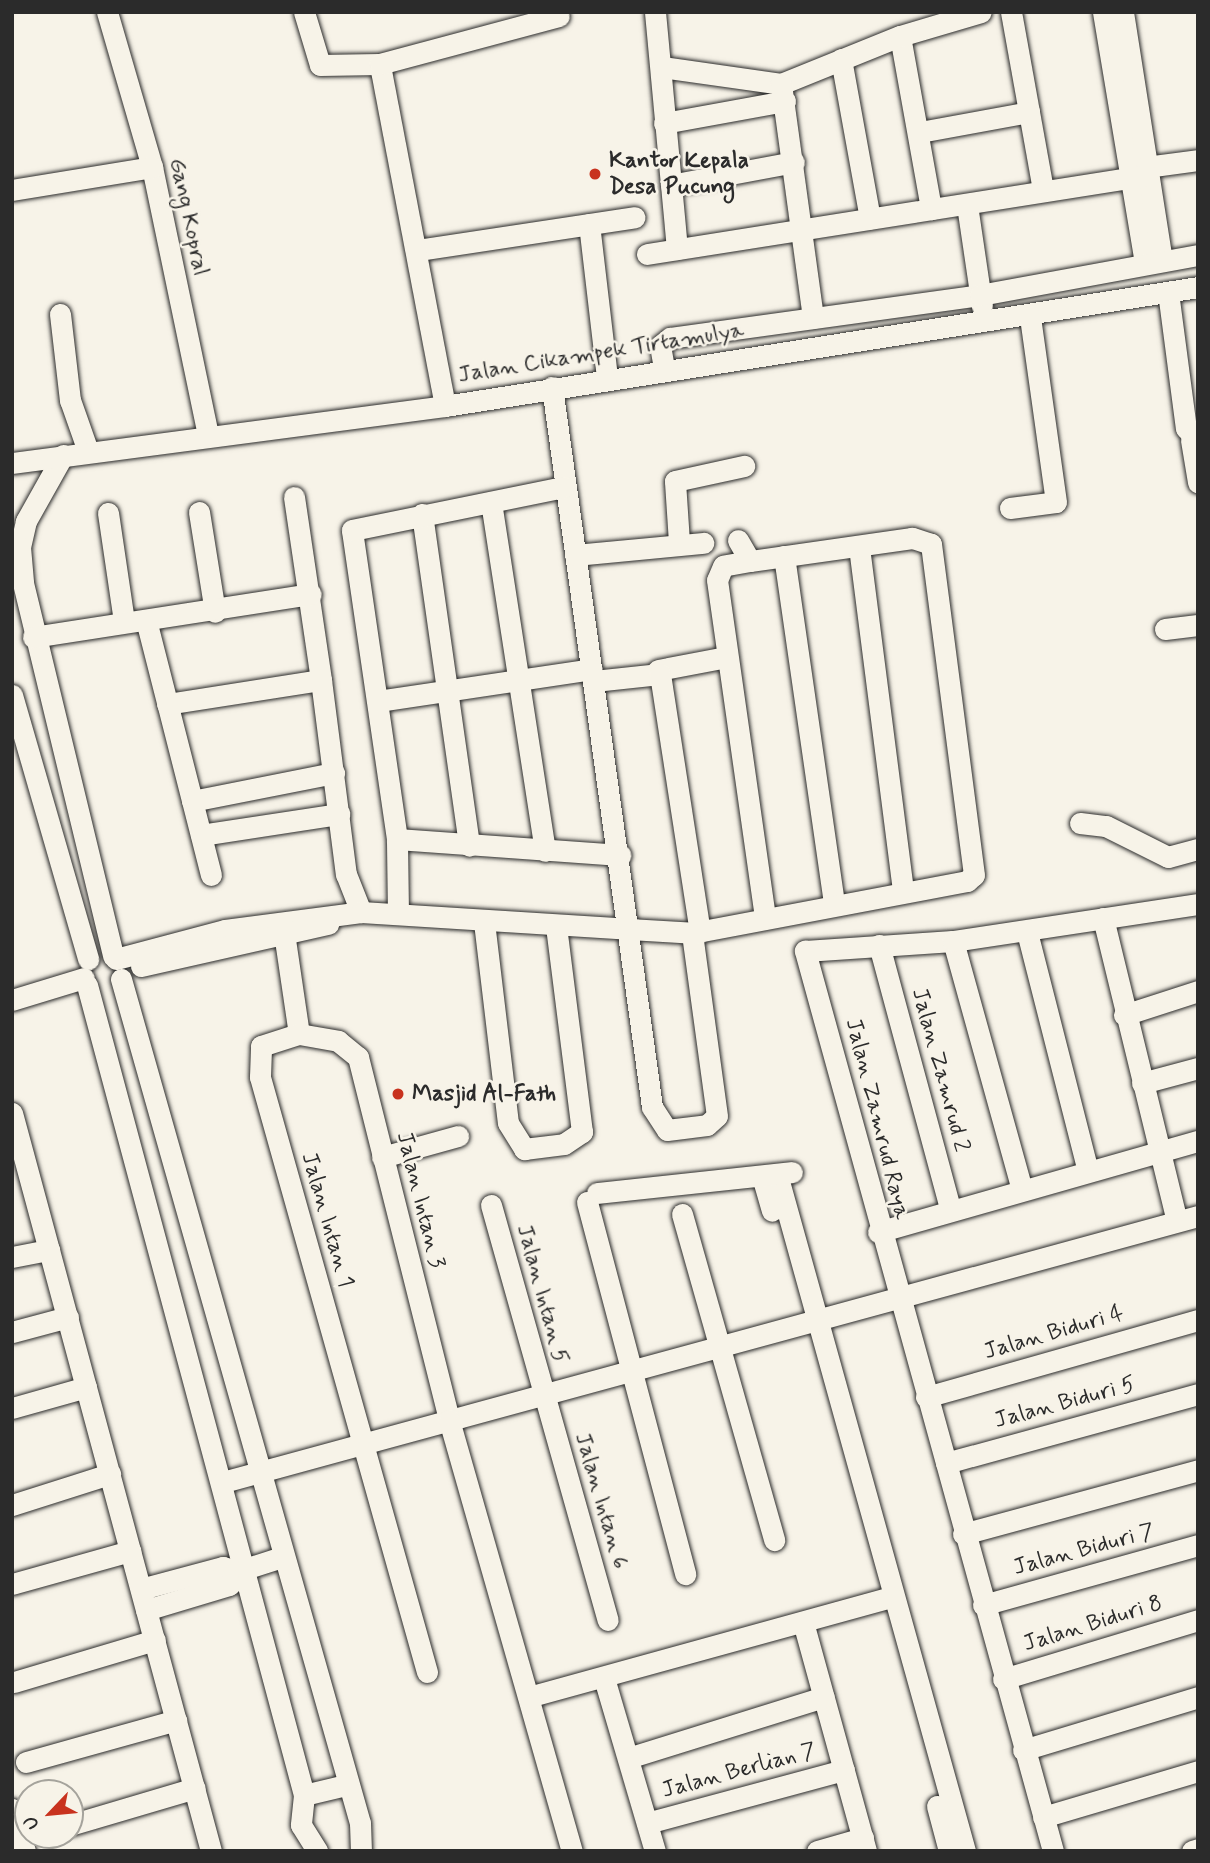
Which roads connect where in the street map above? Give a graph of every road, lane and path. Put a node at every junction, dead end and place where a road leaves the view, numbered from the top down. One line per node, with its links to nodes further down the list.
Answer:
1 (107, 12): 19 (street, Gang Kopral)
2 (304, 12): 11 (street)
3 (655, 12): 12 (street)
4 (981, 12): 9 (street)
5 (1011, 12): 14 (street)
6 (1103, 12): 20 (street)
7 (1123, 12): 20 (street)
8 (559, 16): 11 (street)
9 (900, 36): 10 (street); 16 (street)
10 (841, 59): 13 (street); 27 (street)
11 (380, 64): 31 (street)
12 (662, 67): 13 (street); 15 (street)
13 (783, 93): 15 (street); 18 (street)
14 (1029, 112): 16 (street); 23 (street)
15 (664, 123): 21 (street)
16 (920, 132): 25 (street)
17 (1198, 160): 20 (street)
18 (794, 162): 21 (street); 29 (street)
19 (152, 167): 22 (street); 46 (street, Gang Kopral)
20 (1142, 173): 23 (street); 34 (street)
21 (671, 185): 30 (street)
22 (12, 190)
23 (1043, 190): 24 (street)
24 (967, 205): 25 (street); 37 (street)
25 (932, 209): 27 (street)
26 (635, 217): 28 (street)
27 (870, 218): 29 (street)
28 (589, 224): 31 (street); 43 (street)
29 (806, 230): 30 (street); 40 (street)
30 (677, 249): 32 (street)
31 (418, 250): 45 (street)
32 (647, 254)
33 (1198, 255): 34 (street)
34 (1154, 263): 36 (street); 37 (street)
35 (1198, 287): 36 (street, Jalan Cikampek Tirtamulya)
36 (1163, 293): 39 (street, Jalan Cikampek Tirtamulya); 47 (street)
37 (980, 295): 40 (street); 41 (street)
38 (60, 314): 48 (street)
39 (1030, 316): 41 (street, Jalan Cikampek Tirtamulya); 56 (street)
40 (813, 318): 42 (street)
41 (984, 321): 42 (street, Jalan Cikampek Tirtamulya)
42 (664, 368): 43 (street, Jalan Cikampek Tirtamulya)
43 (607, 377): 44 (street, Jalan Cikampek Tirtamulya)
44 (552, 387): 45 (street, Jalan Cikampek Tirtamulya); 53 (street)
45 (444, 406): 46 (street, Jalan Cikampek Tirtamulya)
46 (208, 435): 48 (street, Jalan Cikampek Tirtamulya)
47 (1194, 440): 52 (street)
48 (88, 451): 49 (street, Jalan Cikampek Tirtamulya)
49 (63, 455): 50 (street, Jalan Cikampek Tirtamulya); 63 (street)
50 (12, 463)
51 (744, 466): 61 (street)
52 (1198, 482)
53 (564, 487): 55 (street); 65 (street)
54 (294, 497): 68 (street)
55 (491, 502): 59 (street); 79 (street)
56 (1010, 508)
57 (199, 512): 69 (street)
58 (108, 513): 71 (street)
59 (422, 514): 80 (street); 82 (street)
60 (738, 540): 67 (street)
61 (679, 541): 62 (street); 65 (street)
62 (703, 543)
63 (16, 546): 70 (street)
64 (859, 547): 66 (street); 95 (street); 95 (street)
65 (575, 555): 77 (street)
66 (785, 556): 67 (street); 96 (street)
67 (750, 561): 75 (street)
68 (311, 593): 69 (street); 78 (street)
69 (215, 612): 71 (street)
70 (20, 615): 74 (street)
71 (135, 621): 74 (street); 83 (street)
72 (1198, 625): 73 (street)
73 (1165, 629)
74 (33, 637): 110 (street)
75 (726, 657): 76 (street); 100 (street)
76 (657, 670): 77 (street); 107 (street)
77 (593, 675): 79 (street); 93 (street)
78 (321, 680): 83 (street); 84 (street)
79 (518, 681): 80 (street); 92 (street)
80 (446, 690): 82 (street); 90 (street)
81 (12, 695): 111 (street)
82 (378, 701): 89 (street)
83 (167, 704): 85 (street)
84 (334, 773): 85 (street); 86 (street)
85 (192, 801): 88 (street)
86 (339, 814): 88 (street); 98 (street)
87 (1080, 823): 91 (street)
88 (201, 835): 94 (street)
89 (397, 839): 90 (street); 99 (street)
90 (469, 846): 92 (street)
91 (1198, 849)
92 (545, 851): 93 (street)
93 (620, 855): 105 (street)
94 (211, 876)
95 (903, 889): 96 (street)
96 (834, 901): 100 (street)
97 (1198, 904): 101 (street)
98 (359, 913): 99 (street); 104 (street)
99 (398, 914): 102 (street)
100 (765, 919): 107 (street)
101 (1103, 919): 106 (street); 115 (street)
102 (484, 922): 103 (street); 103 (street)
103 (556, 927): 105 (street)
104 (284, 929): 110 (street); 116 (street)
105 (630, 931): 107 (street); 107 (street)
106 (1027, 932): 108 (street); 124 (street)
107 (696, 933)
108 (953, 942): 109 (street); 126 (street)
109 (879, 945): 128 (street, Jalan Zamrud 2); 132 (street, Jalan Zamrud Raya)
110 (118, 965): 111 (street); 111 (street); 151 (street)
111 (86, 972): 112 (street); 114 (street); 153 (street)
112 (12, 986)
113 (1198, 991): 115 (street)
114 (12, 1000)
115 (1124, 1015): 118 (street)
116 (299, 1034): 123 (street, Jalan Intan 3); 148 (street, Jalan Intan 1)
117 (1198, 1068): 118 (street)
118 (1143, 1083): 122 (street)
119 (12, 1113): 125 (street)
120 (458, 1136): 123 (street)
121 (1198, 1141): 122 (street)
122 (1160, 1152): 124 (street); 131 (street)
123 (382, 1157): 147 (street, Jalan Intan 3)
124 (1088, 1171): 126 (street)
125 (21, 1179): 133 (street)
126 (1022, 1189): 128 (street)
127 (491, 1205): 144 (street, Jalan Intan 5)
128 (950, 1209): 132 (street)
129 (682, 1214): 140 (street)
130 (1198, 1216): 131 (street)
131 (1177, 1221): 135 (street)
132 (878, 1233): 135 (street, Jalan Zamrud Raya)
133 (49, 1250): 134 (street); 136 (street)
134 (12, 1257)
135 (897, 1300): 137 (street); 145 (street, Jalan Zamrud Raya)
136 (68, 1317): 139 (street); 142 (street)
137 (808, 1317): 140 (street); 141 (street); 164 (street)
138 (1198, 1320): 145 (street, Jalan Biduri 4)
139 (12, 1332)
140 (721, 1349): 141 (street); 156 (street)
141 (634, 1370): 144 (street); 161 (street)
142 (86, 1387): 146 (street); 152 (street)
143 (1198, 1394): 149 (street, Jalan Biduri 5)
144 (543, 1396): 147 (street); 166 (street, Jalan Intan 6)
145 (926, 1397): 149 (street, Jalan Zamrud Raya)
146 (12, 1408)
147 (449, 1420): 148 (street); 174 (street, Jalan Intan 3)
148 (364, 1445): 151 (street); 170 (street)
149 (947, 1463): 155 (street, Jalan Zamrud Raya)
150 (1198, 1470): 155 (street)
151 (257, 1473): 153 (street); 159 (street)
152 (110, 1474): 154 (street); 158 (street)
153 (223, 1482): 160 (street)
154 (12, 1505)
155 (963, 1534): 165 (street, Jalan Zamrud Raya)
156 (774, 1541)
157 (1198, 1545): 165 (street, Jalan Biduri 7)
158 (130, 1551): 162 (street); 163 (street)
159 (281, 1557): 160 (street); 184 (street)
160 (242, 1570): 163 (street); 186 (street)
161 (685, 1574)
162 (12, 1584)
163 (144, 1599): 169 (street)
164 (886, 1599): 168 (street); 183 (street)
165 (983, 1605): 172 (street, Jalan Zamrud Raya)
166 (608, 1620)
167 (1198, 1620): 172 (street, Jalan Biduri 8)
168 (803, 1622): 171 (street); 175 (street)
169 (155, 1640): 173 (street); 177 (street)
170 (427, 1672)
171 (604, 1678): 174 (street); 179 (street)
172 (1003, 1678): 178 (street, Jalan Zamrud Raya)
173 (14, 1682)
174 (532, 1696): 197 (street, Jalan Intan 3)
175 (824, 1697): 179 (street); 181 (street)
176 (1198, 1697): 178 (street)
177 (176, 1720): 180 (street); 185 (street)
178 (1023, 1750): 188 (street, Jalan Zamrud Raya)
179 (628, 1758): 190 (street)
180 (26, 1762)
181 (844, 1770): 190 (street, Jalan Berlian 7); 191 (street)
182 (1198, 1771): 188 (street)
183 (937, 1781): 200 (street); 201 (street)
184 (346, 1785): 186 (street); 196 (street)
185 (194, 1788): 189 (street); 194 (street)
186 (304, 1795): 195 (street)
187 (12, 1809): 193 (street)
188 (1043, 1817): 202 (street, Jalan Zamrud Raya)
189 (84, 1821)
190 (647, 1823): 198 (street)
191 (864, 1844): 199 (street)
192 (1198, 1849): 203 (street)
193 (24, 1851)
194 (211, 1851)
195 (317, 1851)
196 (361, 1851)
197 (572, 1851)
198 (655, 1851)
199 (817, 1851)
200 (949, 1851)
201 (965, 1851)
202 (1053, 1851)
203 (1192, 1851)

